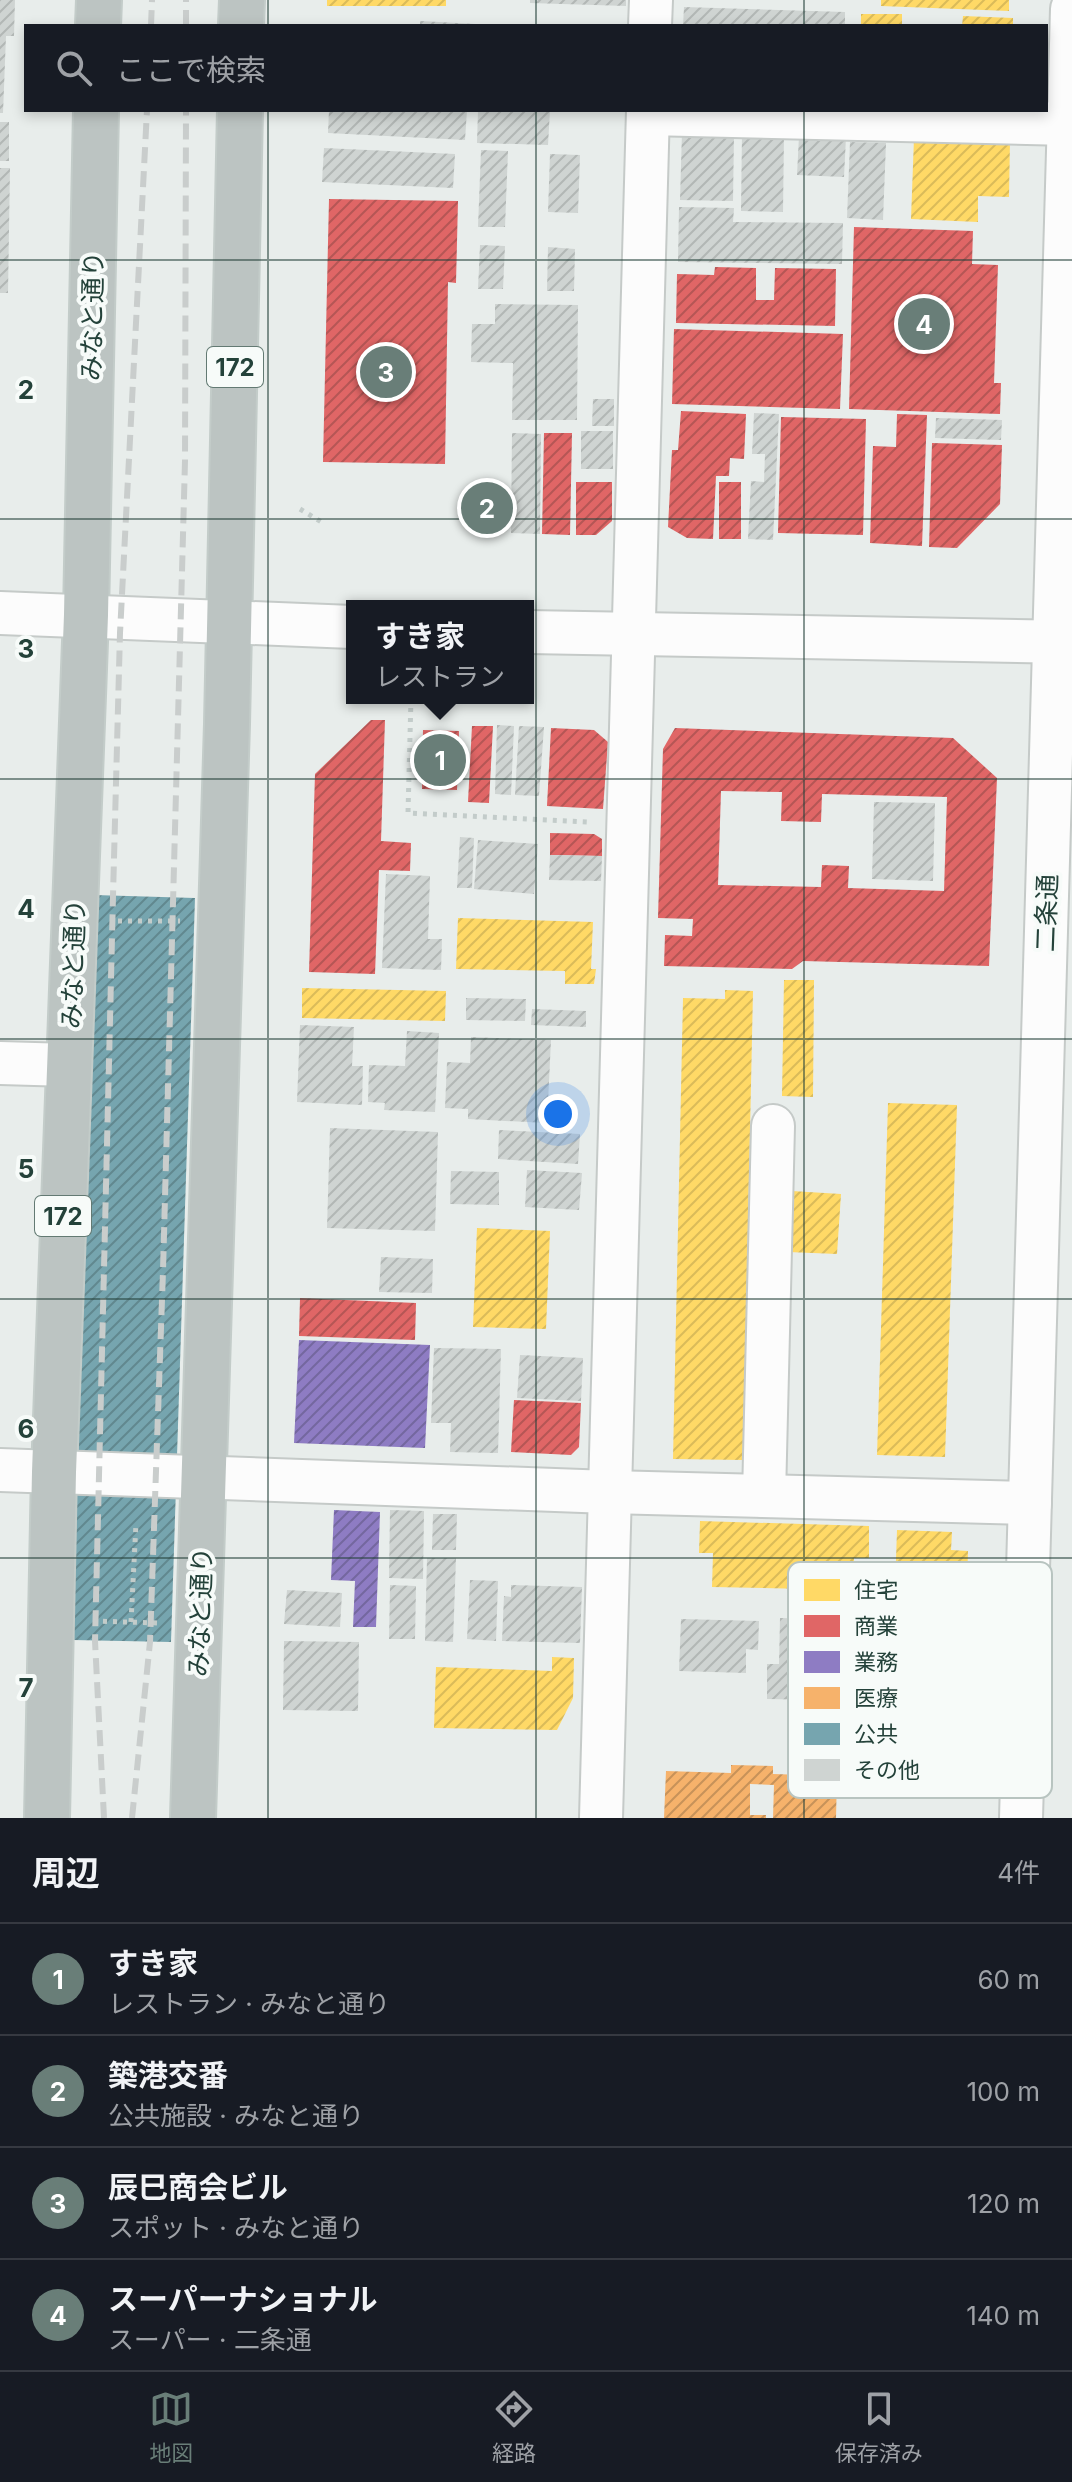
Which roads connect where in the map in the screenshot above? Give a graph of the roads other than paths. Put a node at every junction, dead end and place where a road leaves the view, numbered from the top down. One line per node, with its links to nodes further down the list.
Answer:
1 (99, 0): 5 (highway)
2 (242, 0): 6 (highway)
3 (651, 0): 7 (street)
4 (1072, 9): 8 (street, 二条通)
5 (98, 24)
6 (241, 24)
7 (650, 24)
8 (1071, 72): 12 (street, 二条通)
9 (96, 112): 15 (highway, みなと通り / 172)
10 (240, 112): 16 (highway, みなと通り / 172)
11 (648, 112): 12 (street); 19 (street)
12 (1069, 124): 13 (street, 二条通)
13 (1067, 362): 20 (street, 二条通)
14 (0, 613): 15 (street)
15 (86, 615): 16 (street); 23 (highway, みなと通り / 172)
16 (230, 624): 17 (street); 28 (highway, みなと通り / 172)
17 (346, 627)
18 (534, 632): 19 (street)
19 (634, 635): 20 (street); 29 (street)
20 (1063, 642): 21 (street, 二条通)
21 (1058, 1011): 25 (street, 二条通)
22 (0, 1063): 23 (street)
23 (69, 1065): 27 (highway, みなと通り / 172)
24 (773, 1126): 30 (street)
25 (1056, 1130): 31 (street, 二条通)
26 (0, 1470): 27 (street)
27 (54, 1472): 28 (street); 34 (highway, みなと通り / 172)
28 (205, 1477): 29 (street); 35 (highway, みなと通り / 172)
29 (609, 1492): 30 (street); 36 (street)
30 (764, 1496): 31 (street)
31 (1030, 1503): 32 (street, 二条通)
32 (1028, 1562)
33 (1022, 1798): 37 (street, 二条通)
34 (47, 1818)
35 (193, 1818)
36 (601, 1818)
37 (1021, 1818)

